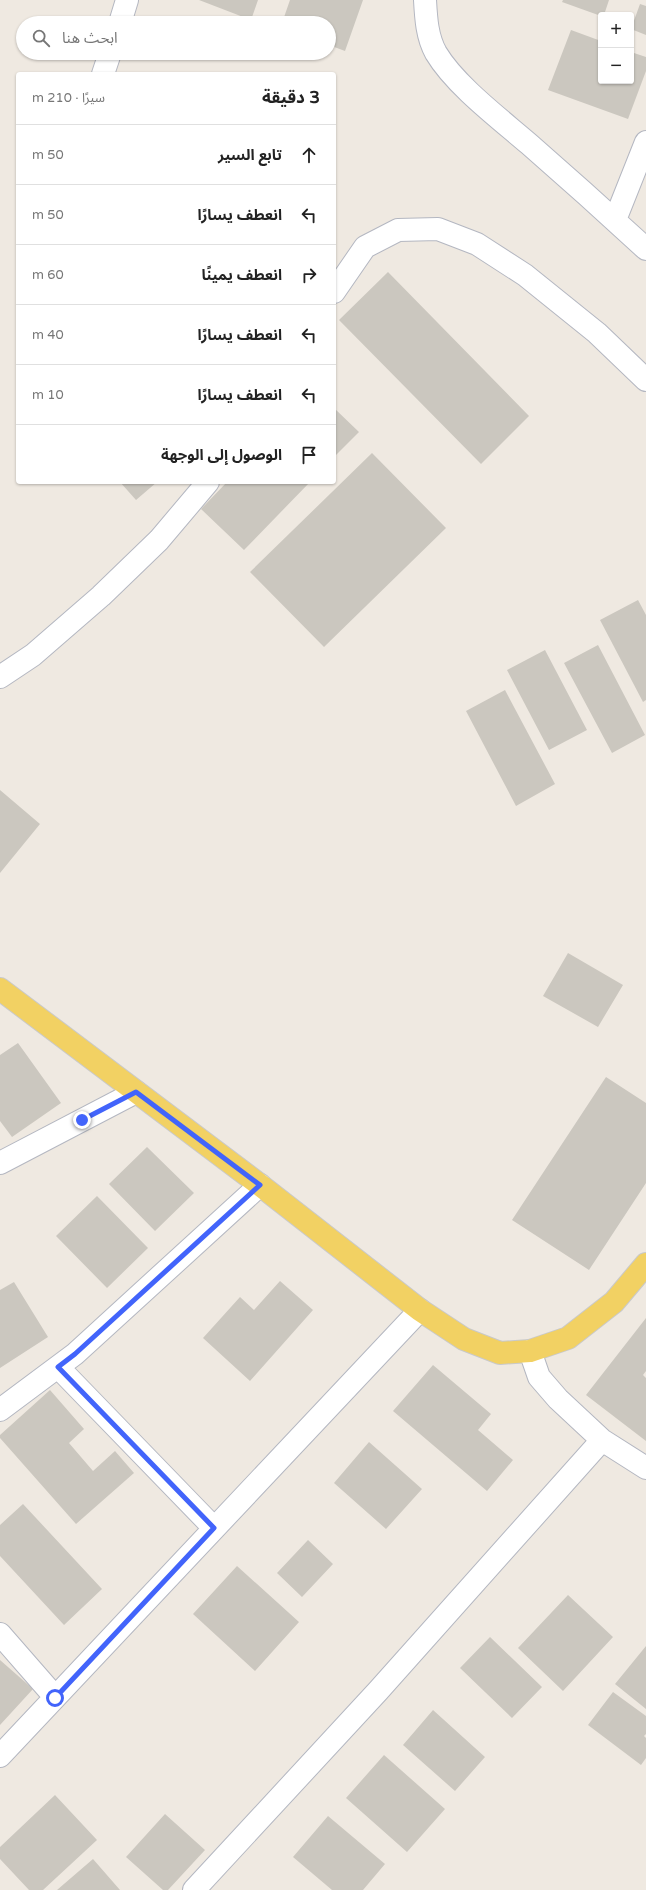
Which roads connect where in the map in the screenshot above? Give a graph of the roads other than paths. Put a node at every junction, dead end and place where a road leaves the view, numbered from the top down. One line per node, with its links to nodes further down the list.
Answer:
1 (127, 0): 3 (street)
2 (426, 0): 7 (street)
3 (122, 16)
4 (108, 60): 5 (street)
5 (104, 72)
6 (646, 142): 7 (street)
7 (616, 220): 8 (street)
8 (646, 249)
9 (336, 289): 10 (street)
10 (646, 380)
11 (206, 484): 12 (street)
12 (0, 677)
13 (0, 989): 14 (main road)
14 (136, 1092): 15 (street); 16 (main road)
15 (0, 1163)
16 (260, 1185): 18 (main road); 20 (street)
17 (646, 1264): 19 (main road)
18 (420, 1310): 19 (main road); 24 (street)
19 (530, 1351): 22 (street)
20 (58, 1367): 21 (street); 24 (street)
21 (0, 1410)
22 (602, 1440): 23 (street); 28 (street)
23 (646, 1468)
24 (214, 1528): 26 (street)
25 (0, 1634): 26 (street)
26 (55, 1698): 27 (street)
27 (0, 1756)
28 (194, 1890)

